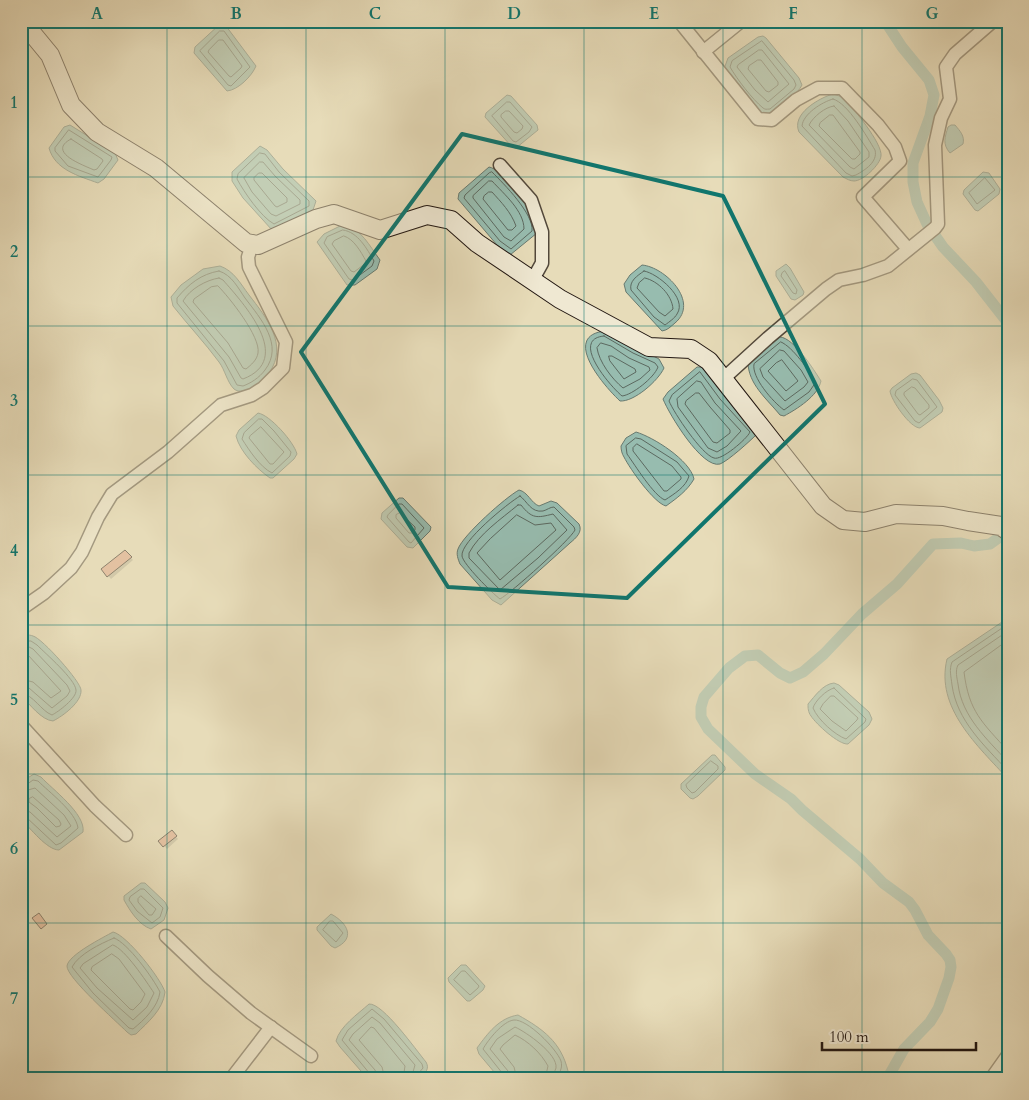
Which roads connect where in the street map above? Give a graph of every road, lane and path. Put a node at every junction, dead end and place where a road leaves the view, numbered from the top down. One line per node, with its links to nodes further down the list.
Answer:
1 (22, 21): 7 (main road)
2 (679, 21): 5 (street)
3 (992, 21): 8 (street)
4 (740, 22): 5 (street)
5 (703, 52): 8 (street)
6 (500, 165): 9 (street)
7 (252, 245): 9 (main road); 12 (street)
8 (908, 250): 10 (street)
9 (532, 281): 10 (main road)
10 (723, 379): 11 (main road)
11 (1004, 529)
12 (21, 609)
13 (21, 725): 14 (street)
14 (126, 835)
15 (166, 936): 16 (street)
16 (271, 1027): 18 (street); 19 (street)
17 (1008, 1055): 20 (street)
18 (312, 1056)
19 (230, 1079)
20 (992, 1079)

